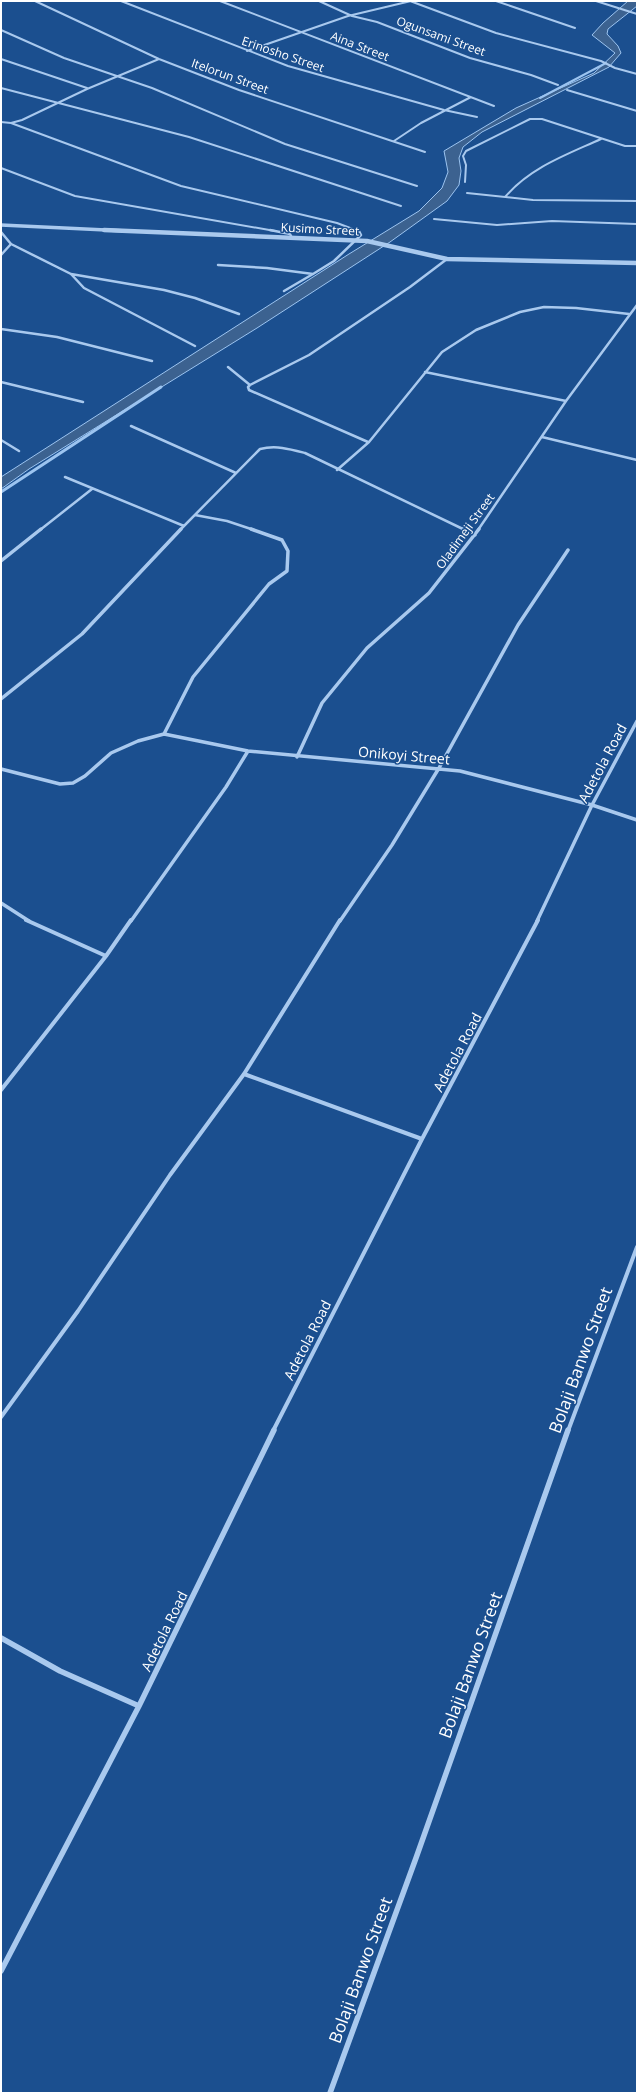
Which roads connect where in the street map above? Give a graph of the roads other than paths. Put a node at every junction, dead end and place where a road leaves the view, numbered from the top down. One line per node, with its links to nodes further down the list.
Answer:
1 (35, 1): 15 (street, Itelorun Street)
2 (121, 1): 13 (street, Erinosho Street)
3 (220, 1): 12 (street, Aina Street)
4 (319, 1): 9 (street, Ogunsami Street)
5 (411, 1): 9 (street); 16 (street)
6 (496, 1): 10 (street)
7 (596, 1): 8 (street)
8 (636, 14)
9 (352, 16): 12 (street); 18 (street, Ogunsami Street)
10 (575, 28)
11 (1, 30): 17 (street)
12 (300, 33): 13 (street); 22 (street, Aina Street)
13 (246, 51): 25 (street, Erinosho Street)
14 (1, 59): 20 (street)
15 (160, 59): 17 (street); 31 (street, Itelorun Street)
16 (637, 74)
17 (118, 76): 20 (street); 36 (street)
18 (558, 85)
19 (1, 88): 23 (street)
20 (87, 89): 23 (street)
21 (566, 90): 26 (street)
22 (471, 97): 24 (street, Aina Street); 25 (street)
23 (59, 102): 29 (street); 40 (street)
24 (494, 106)
25 (444, 110): 27 (street, Erinosho Street); 31 (street)
26 (637, 111)
27 (477, 117)
28 (2, 123): 29 (street)
29 (11, 123): 46 (street)
30 (601, 139): 32 (street); 35 (street); 38 (street)
31 (394, 141): 33 (street, Itelorun Street)
32 (637, 146)
33 (425, 152)
34 (1, 168): 45 (street)
35 (465, 182)
36 (417, 186)
37 (466, 193): 38 (street)
38 (505, 197): 39 (street)
39 (637, 200)
40 (401, 206)
41 (434, 220): 42 (street)
42 (637, 224)
43 (1, 225): 45 (street, Kusimo Street)
44 (1, 232): 47 (street)
45 (292, 238): 46 (street, Kusimo Street)
46 (356, 241): 49 (street, Kusimo Street); 53 (street)
47 (11, 244): 48 (street); 52 (street)
48 (1, 255)
49 (447, 259): 50 (street, Kusimo Street); 64 (street)
50 (637, 263)
51 (218, 265): 53 (street)
52 (71, 274): 56 (street); 59 (street)
53 (313, 274): 54 (street)
54 (284, 291)
55 (637, 305): 57 (street, Oladimeji Street)
56 (239, 314)
57 (629, 314): 62 (street); 65 (street, Oladimeji Street)
58 (1, 329): 60 (street)
59 (195, 346)
60 (152, 361)
61 (228, 368): 64 (street)
62 (425, 372): 65 (street); 70 (street)
63 (1, 382): 66 (street)
64 (250, 385): 70 (street)
65 (566, 401): 68 (street, Oladimeji Street)
66 (83, 402)
67 (131, 426): 74 (street)
68 (542, 437): 72 (street); 79 (street, Oladimeji Street)
69 (1, 440): 71 (street)
70 (368, 442): 73 (street)
71 (19, 451)
72 (637, 460)
73 (337, 470): 74 (street); 79 (street)
74 (236, 473): 77 (street)
75 (65, 477): 76 (street)
76 (92, 489): 78 (street); 81 (street)
77 (195, 515): 78 (street); 84 (street)
78 (184, 526): 82 (street)
79 (475, 535): 86 (street, Oladimeji Street)
80 (568, 550): 87 (street)
81 (1, 561)
82 (1, 700)
83 (637, 721): 89 (street, Adetola Road)
84 (164, 734): 85 (street, Onikoyi Street); 88 (street)
85 (248, 751): 86 (street, Onikoyi Street); 92 (street)
86 (297, 757): 87 (street, Onikoyi Street)
87 (439, 768): 89 (street, Onikoyi Street); 93 (street)
88 (1, 769)
89 (592, 805): 90 (street, Onikoyi Street); 95 (street, Adetola Road)
90 (637, 820)
91 (1, 903): 92 (street)
92 (106, 956): 94 (street)
93 (244, 1074): 95 (street); 97 (street)
94 (1, 1090)
95 (422, 1139): 99 (street, Adetola Road)
96 (637, 1248): 101 (street, Bolaji Banwo Street)
97 (1, 1417)
98 (1, 1638): 99 (street)
99 (139, 1706): 100 (street, Adetola Road)
100 (1, 1971)
101 (330, 2093)

